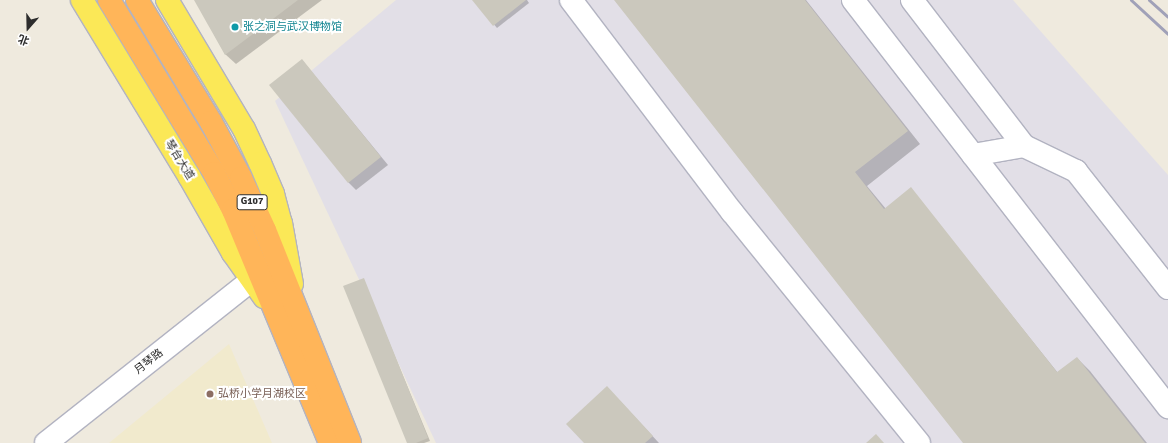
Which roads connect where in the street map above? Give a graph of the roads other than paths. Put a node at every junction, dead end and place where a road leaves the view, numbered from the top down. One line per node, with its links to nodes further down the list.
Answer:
1 (82, 0): 10 (main road, 琴台大道)
2 (109, 0): 12 (highway, 琴台大道 / G107)
3 (137, 0): 12 (highway, 琴台大道 / G107)
4 (167, 0): 12 (main road, 琴台大道)
5 (570, 0): 17 (street)
6 (853, 0): 9 (street)
7 (912, 0): 8 (street)
8 (1024, 146): 9 (street); 11 (street)
9 (973, 155): 13 (street)
10 (252, 280): 12 (main road, 琴台大道); 14 (street, 月琴路)
11 (1168, 288)
12 (288, 315): 15 (highway, 琴台大道 / G107); 16 (highway, 琴台大道 / G107)
13 (1168, 407)
14 (46, 443)
15 (330, 443)
16 (350, 443)
17 (919, 443)

